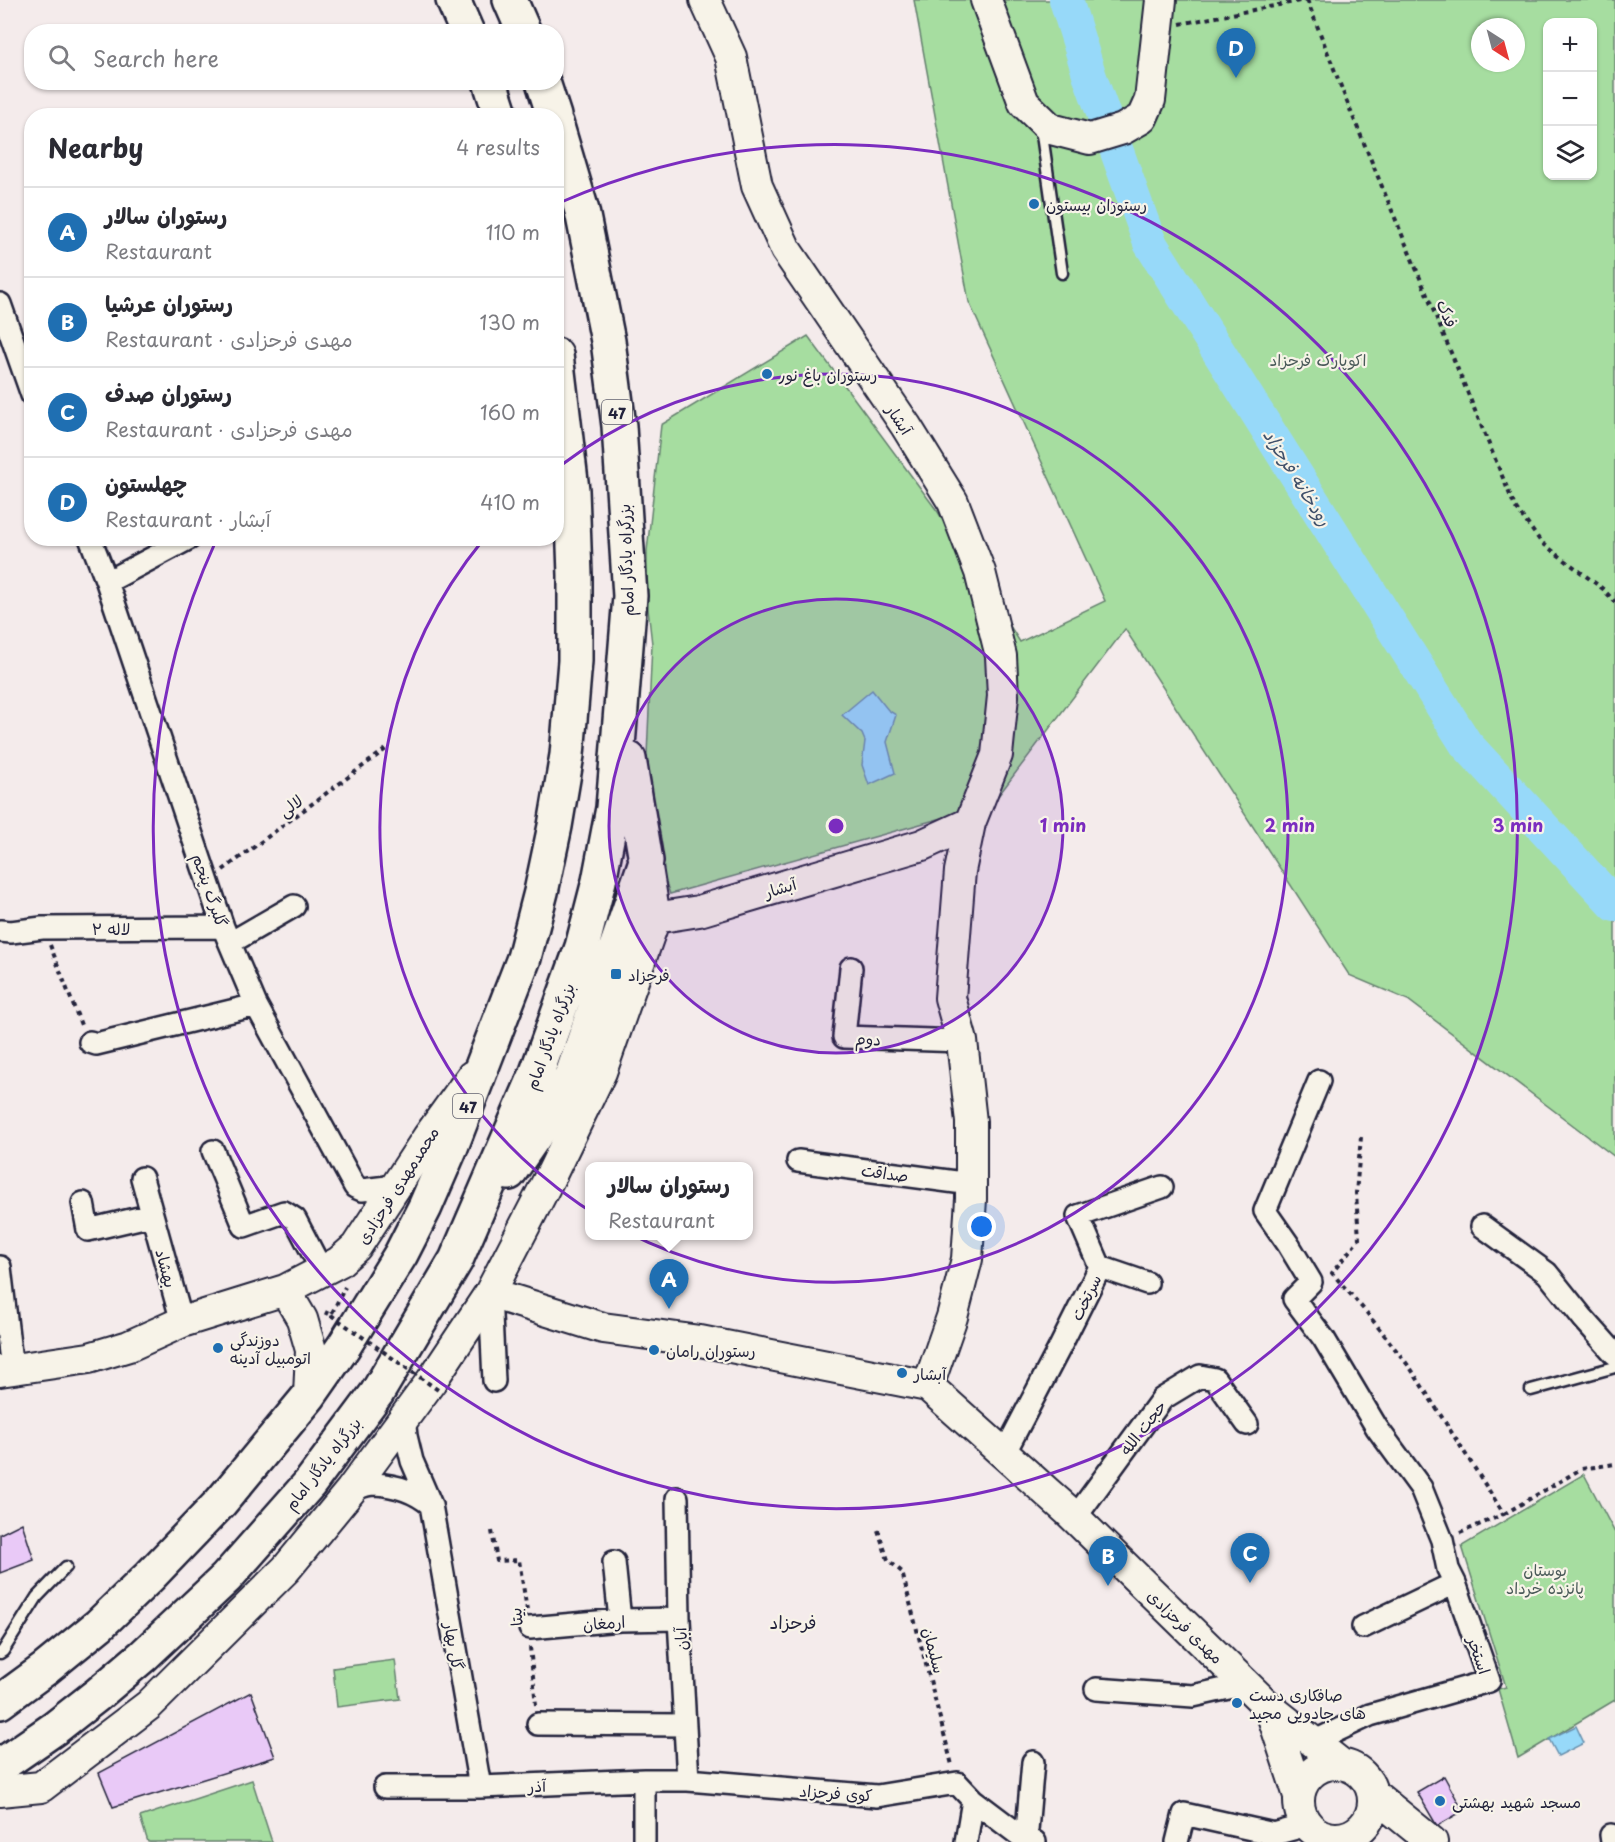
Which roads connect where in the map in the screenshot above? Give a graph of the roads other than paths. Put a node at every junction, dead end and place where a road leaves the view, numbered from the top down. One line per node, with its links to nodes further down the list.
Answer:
1 (453, 0): 6 (highway)
2 (510, 0): 7 (highway)
3 (705, 0): 22 (street, آبشار)
4 (986, 0): 12 (street)
5 (1160, 14): 12 (street)
6 (464, 24)
7 (520, 24)
8 (493, 90): 10 (highway)
9 (546, 90): 11 (highway)
10 (498, 108)
11 (551, 108)
12 (1040, 118): 14 (lane)
13 (564, 150): 21 (highway, بزرگراه یادگار امام / 47)
14 (1062, 273)
15 (0, 304): 16 (street)
16 (24, 372)
17 (564, 422): 32 (highway, 47)
18 (93, 546): 20 (street, گلبرگ پنجم)
19 (175, 546): 20 (street)
20 (107, 582): 27 (street, گلبرگ پنجم)
21 (621, 707): 23 (highway); 43 (highway, بزرگراه یادگار امام / 47)
22 (970, 823): 25 (street, آبشار); 30 (street, آبشار)
23 (646, 861): 25 (street); 43 (highway)
24 (294, 906): 27 (street)
25 (655, 918): 49 (street)
26 (0, 931): 27 (street, لاله ۲)
27 (226, 935): 29 (street, گلبرگ پنجم)
28 (851, 968): 30 (street, دوم)
29 (256, 1005): 31 (street); 38 (street, گلبرگ پنجم)
30 (962, 1041): 37 (street, آبشار)
31 (90, 1042)
32 (488, 1055): 38 (street, محمدمهدی فرحزادی); 57 (highway, 47)
33 (1319, 1081): 67 (street)
34 (213, 1151): 46 (street)
35 (798, 1161): 37 (street, صداقت)
36 (142, 1178): 41 (street, بهشاد)
37 (971, 1184): 55 (street, آبشار)
38 (396, 1186): 46 (street, محمدمهدی فرحزادی)
39 (1162, 1188): 45 (street, سرتخت)
40 (83, 1203): 41 (street)
41 (153, 1215): 50 (street, بهشاد)
42 (1482, 1226): 51 (street)
43 (469, 1230): 82 (highway, بزرگراه یادگار امام / 47)
44 (0, 1266): 53 (street)
45 (1100, 1267): 47 (street); 60 (street, سرتخت)
46 (336, 1275): 48 (street, محمدمهدی فرحزادی)
47 (1147, 1283)
48 (285, 1290): 50 (street, محمدمهدی فرحزادی); 57 (street)
49 (490, 1293): 54 (street); 55 (street); 58 (street)
50 (182, 1322): 53 (street, محمدمهدی فرحزادی)
51 (1615, 1354)
52 (1615, 1367): 56 (lane)
53 (6, 1370)
54 (494, 1382)
55 (928, 1386): 60 (street, مهدی فرحزادی)
56 (1531, 1390)
57 (309, 1396): 75 (highway, 47)
58 (404, 1418): 61 (street); 63 (street, گل بهار)
59 (1247, 1424): 64 (street, حجت الله)
60 (1004, 1454): 64 (street, مهدی فرحزادی)
61 (351, 1490): 63 (street); 87 (street)
62 (677, 1498): 68 (street, آبان)
63 (431, 1505): 86 (street, گل بهار)
64 (1075, 1518): 73 (street, مهدی فرحزادی)
65 (614, 1562): 69 (street)
66 (66, 1567): 72 (lane)
67 (1455, 1583): 70 (street); 79 (street, استخر)
68 (679, 1619): 69 (street, ارمغان); 78 (street, آبان)
69 (620, 1620): 71 (street, ارمغان)
70 (1363, 1627)
71 (530, 1628)
72 (0, 1653)
73 (1246, 1684): 74 (street); 76 (street, مهدی فرحزادی)
74 (1096, 1689)
75 (0, 1702)
76 (1270, 1708): 79 (street, مهدی فرحزادی); 89 (street)
77 (538, 1724): 78 (street)
78 (685, 1725): 84 (street, آبان)
79 (1313, 1742): 81 (street, مهدی فرحزادی)
80 (1033, 1762): 94 (street)
81 (1341, 1764): 88 (street); 89 (street)
82 (0, 1766)
83 (644, 1780): 84 (street, آذر); 86 (street, آذر); 95 (street)
84 (688, 1780): 90 (street, کوی فرحزاد)
85 (385, 1787): 86 (street, آذر)
86 (480, 1787)
87 (0, 1791)
88 (1372, 1794): 92 (street); 93 (street)
89 (1299, 1796): 91 (street)
90 (973, 1800): 94 (street); 96 (street)
91 (1307, 1825): 92 (street); 97 (street)
92 (1360, 1828): 93 (street)
93 (1429, 1839)
94 (1029, 1841)
95 (644, 1842)
96 (966, 1842)
97 (1177, 1842)

